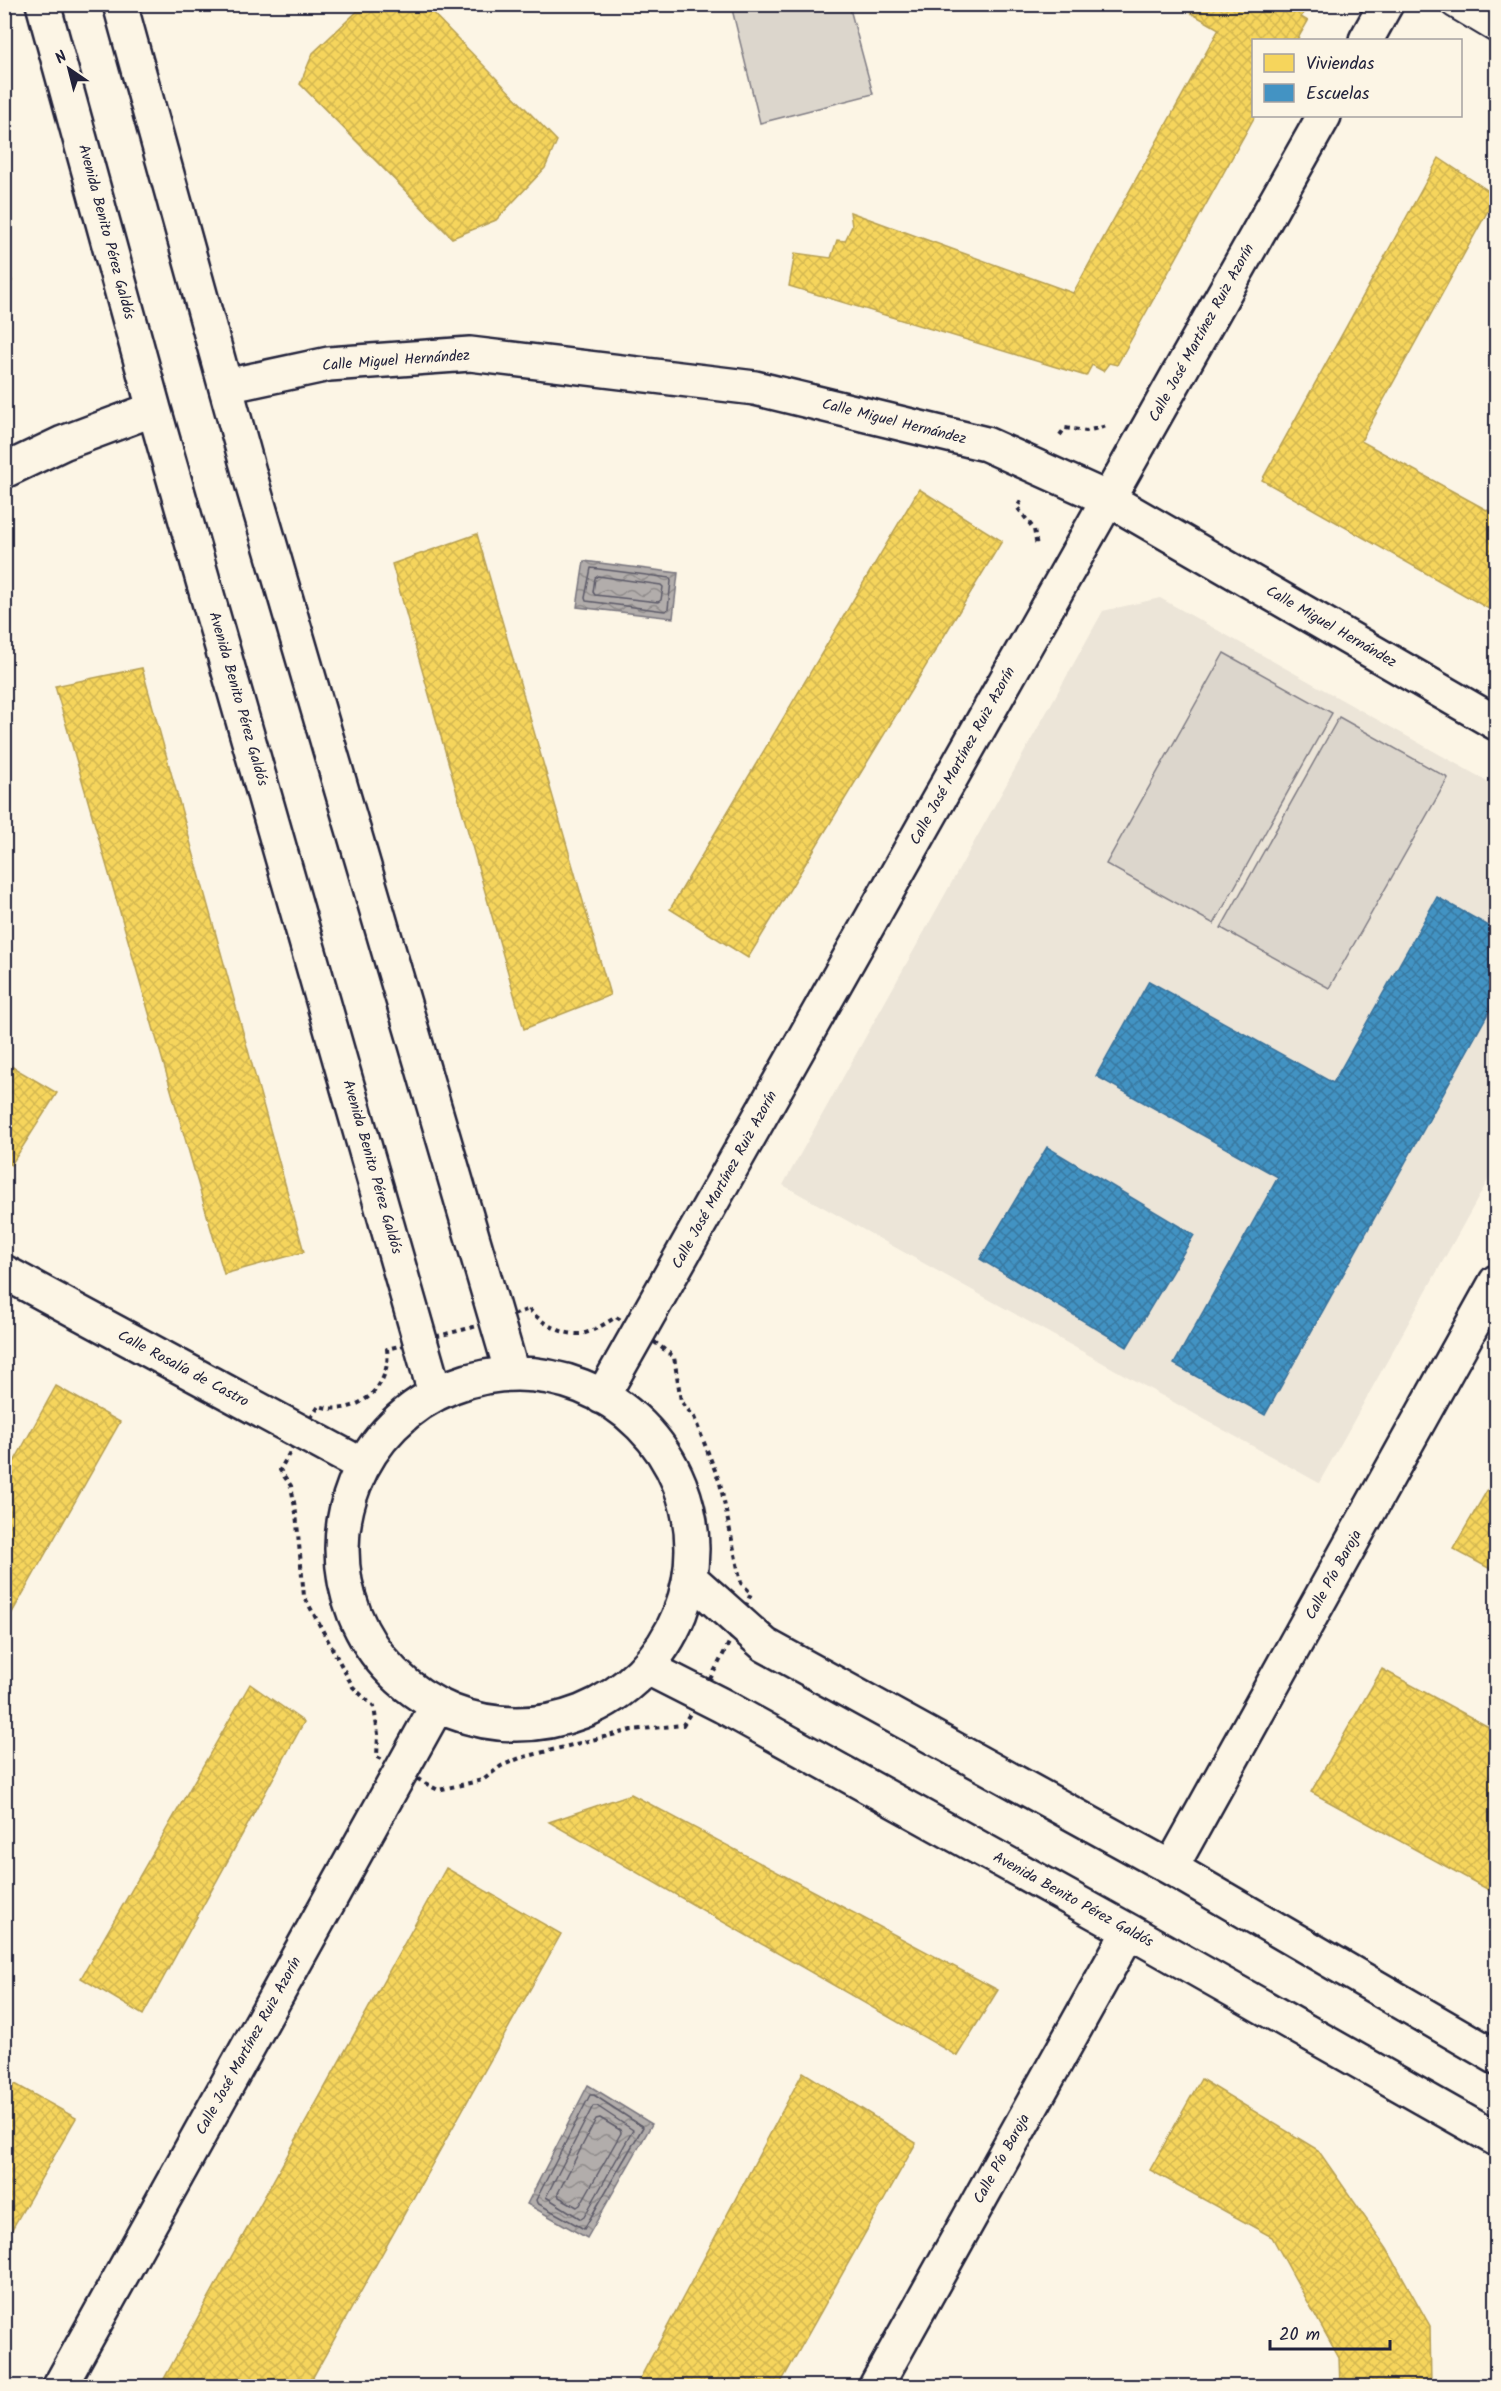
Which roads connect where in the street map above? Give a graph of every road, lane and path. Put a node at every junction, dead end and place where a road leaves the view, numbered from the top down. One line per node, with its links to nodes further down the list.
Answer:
1 (43, 4): 9 (street, Avenida Benito Pérez Galdós)
2 (120, 4): 8 (street)
3 (1386, 4): 6 (street)
4 (1454, 4): 5 (street)
5 (1497, 28)
6 (1367, 39)
7 (1323, 117): 11 (street, Calle José Martínez Ruiz Azorín)
8 (226, 386): 11 (street, Calle Miguel Hernández); 15 (street)
9 (154, 409): 10 (street); 17 (street, Avenida Benito Pérez Galdós)
10 (4, 471)
11 (1108, 499): 12 (street, Calle Miguel Hernández); 16 (street, Calle José Martínez Ruiz Azorín)
12 (1497, 723)
13 (4, 1272): 21 (street, Calle Rosalía de Castro)
14 (1497, 1282): 29 (street, Calle Pío Baroja)
15 (497, 1321): 16 (path); 17 (path); 18 (street)
16 (640, 1331): 20 (street, Calle José Martínez Ruiz Azorín); 24 (path)
17 (420, 1340): 19 (street, Avenida Benito Pérez Galdós); 21 (path)
18 (512, 1373): 19 (street); 20 (street)
19 (435, 1393): 22 (street)
20 (602, 1397): 23 (street)
21 (301, 1432): 22 (street, Calle Rosalía de Castro); 28 (path)
22 (362, 1465): 27 (street)
23 (690, 1578): 24 (street); 25 (street)
24 (740, 1623): 26 (path); 29 (street)
25 (646, 1667): 26 (street, Avenida Benito Pérez Galdós); 27 (street)
26 (702, 1696): 28 (path); 30 (street, Avenida Benito Pérez Galdós)
27 (437, 1706): 28 (street, Calle José Martínez Ruiz Azorín)
28 (402, 1770): 33 (street, Calle José Martínez Ruiz Azorín)
29 (1171, 1868): 31 (street)
30 (1129, 1931): 32 (street, Avenida Benito Pérez Galdós); 34 (street, Calle Pío Baroja)
31 (1493, 2055)
32 (1497, 2139)
33 (60, 2386)
34 (876, 2386)

